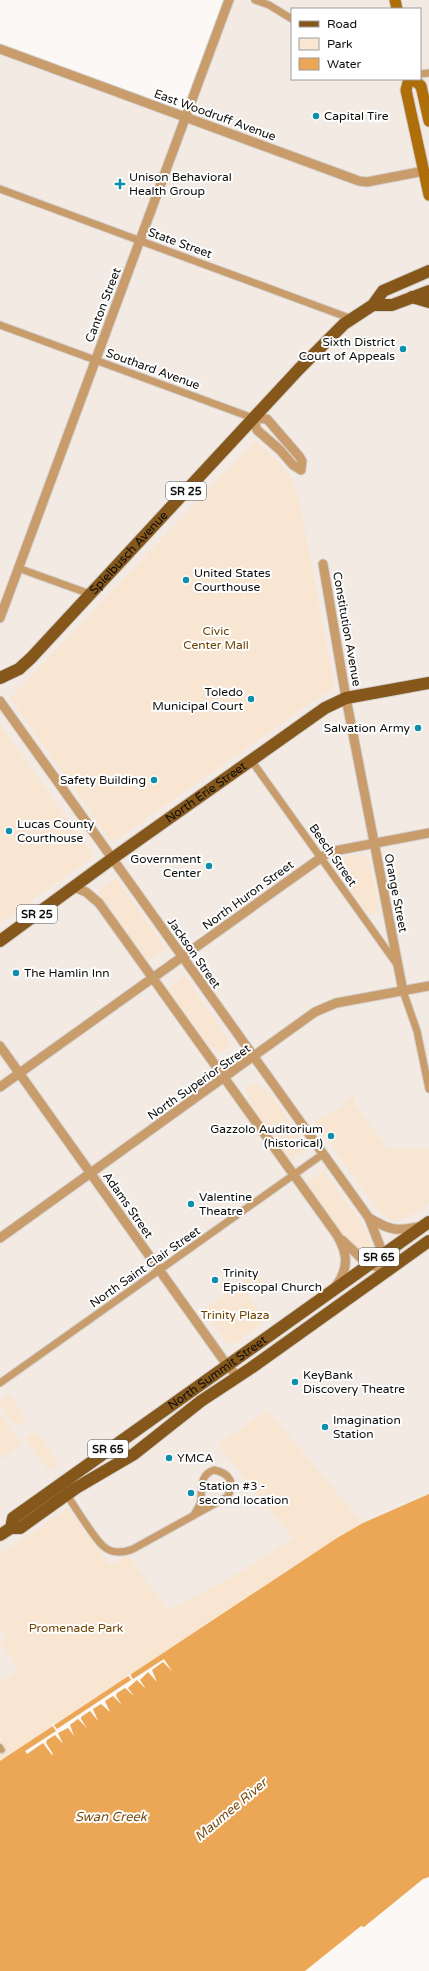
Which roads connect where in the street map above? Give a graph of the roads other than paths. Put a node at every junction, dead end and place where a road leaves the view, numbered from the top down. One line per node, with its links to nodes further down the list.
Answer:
1 (230, 0): 7 (street, Canton Street)
2 (255, 0): 3 (street)
3 (291, 18)
4 (0, 49): 7 (street, East Woodruff Avenue)
5 (409, 80): 9 (main road)
6 (414, 80): 8 (main road)
7 (185, 116): 9 (street, East Woodruff Avenue); 12 (street, Canton Street)
8 (429, 120)
9 (424, 172): 11 (main road)
10 (0, 189): 12 (street, State Street)
11 (429, 195)
12 (140, 241): 18 (street, State Street); 20 (street, Canton Street)
13 (429, 271): 17 (main road, Spielbusch Avenue / SR 25)
14 (429, 291): 15 (main road)
15 (412, 297): 16 (main road); 17 (main road)
16 (429, 302)
17 (372, 304): 18 (main road, Spielbusch Avenue / SR 25)
18 (352, 319): 21 (main road, Spielbusch Avenue / SR 25)
19 (0, 325): 20 (street, Southard Avenue)
20 (95, 360): 21 (street, Southard Avenue); 23 (street, Canton Street)
21 (253, 418): 21 (street); 24 (main road, Spielbusch Avenue / SR 25)
22 (323, 564): 28 (street, Constitution Avenue)
23 (18, 568): 24 (street); 25 (street, Canton Street)
24 (90, 594): 26 (main road, Spielbusch Avenue / SR 25)
25 (0, 618)
26 (0, 678)
27 (429, 684): 28 (main road, North Erie Street / SR 25)
28 (346, 698): 30 (main road, North Erie Street / SR 25); 32 (street, Orange Street)
29 (0, 701): 34 (street, Jackson Street)
30 (251, 760): 33 (street, Beech Street); 34 (main road, North Erie Street / SR 25)
31 (429, 833): 32 (street, North Huron Street)
32 (374, 843): 33 (street, North Huron Street); 38 (street, Orange Street)
33 (320, 857): 37 (street, North Huron Street); 38 (street, Beech Street)
34 (113, 858): 35 (main road, North Erie Street / SR 25); 37 (street, Jackson Street)
35 (74, 887): 36 (main road, North Erie Street / SR 25); 39 (street)
36 (0, 941)
37 (183, 957): 39 (street, North Huron Street); 43 (street, Jackson Street)
38 (397, 964): 41 (street, Orange Street)
39 (153, 978): 44 (street, North Huron Street); 45 (street)
40 (429, 986): 41 (street, North Superior Street)
41 (403, 990): 43 (street, North Superior Street); 47 (street, Orange Street)
42 (0, 1046): 44 (street, Adams Street)
43 (254, 1057): 45 (street, North Superior Street); 48 (street, Jackson Street)
44 (20, 1073): 46 (street, North Huron Street); 49 (street, Adams Street)
45 (224, 1078): 49 (street, North Superior Street); 50 (street)
46 (0, 1087)
47 (429, 1089)
48 (323, 1154): 50 (street, North Saint Clair Street); 51 (street, Jackson Street)
49 (91, 1173): 54 (street, North Superior Street); 58 (street, Adams Street)
50 (294, 1175): 53 (street); 58 (street, North Saint Clair Street)
51 (369, 1218): 52 (street, Jackson Street); 56 (street, Jackson Street)
52 (427, 1224): 56 (main road, North Summit Street / SR 65)
53 (337, 1235): 57 (street); 60 (street)
54 (0, 1238)
55 (429, 1241): 59 (main road, North Summit Street / SR 65)
56 (383, 1254): 57 (main road, North Summit Street / SR 65); 59 (street, Jackson Street)
57 (370, 1263): 59 (street); 60 (main road, North Summit Street / SR 65)
58 (160, 1270): 61 (street, Adams Street); 63 (street, North Saint Clair Street)
59 (385, 1272): 62 (main road, North Summit Street / SR 65)
60 (333, 1290): 61 (main road, North Summit Street / SR 65)
61 (227, 1365): 62 (street, Adams Street); 64 (main road, North Summit Street / SR 65)
62 (238, 1377): 65 (main road, North Summit Street / SR 65)
63 (0, 1384)
64 (150, 1419): 65 (main road); 66 (main road, North Summit Street / SR 65)
65 (162, 1431): 67 (main road, North Summit Street / SR 65)
66 (97, 1457): 67 (main road); 68 (main road, North Summit Street / SR 65)
67 (106, 1470): 68 (main road, North Summit Street / SR 65)
68 (63, 1490): 69 (street); 70 (main road, North Summit Street / SR 65)
69 (193, 1516): 69 (street)
70 (0, 1535)

